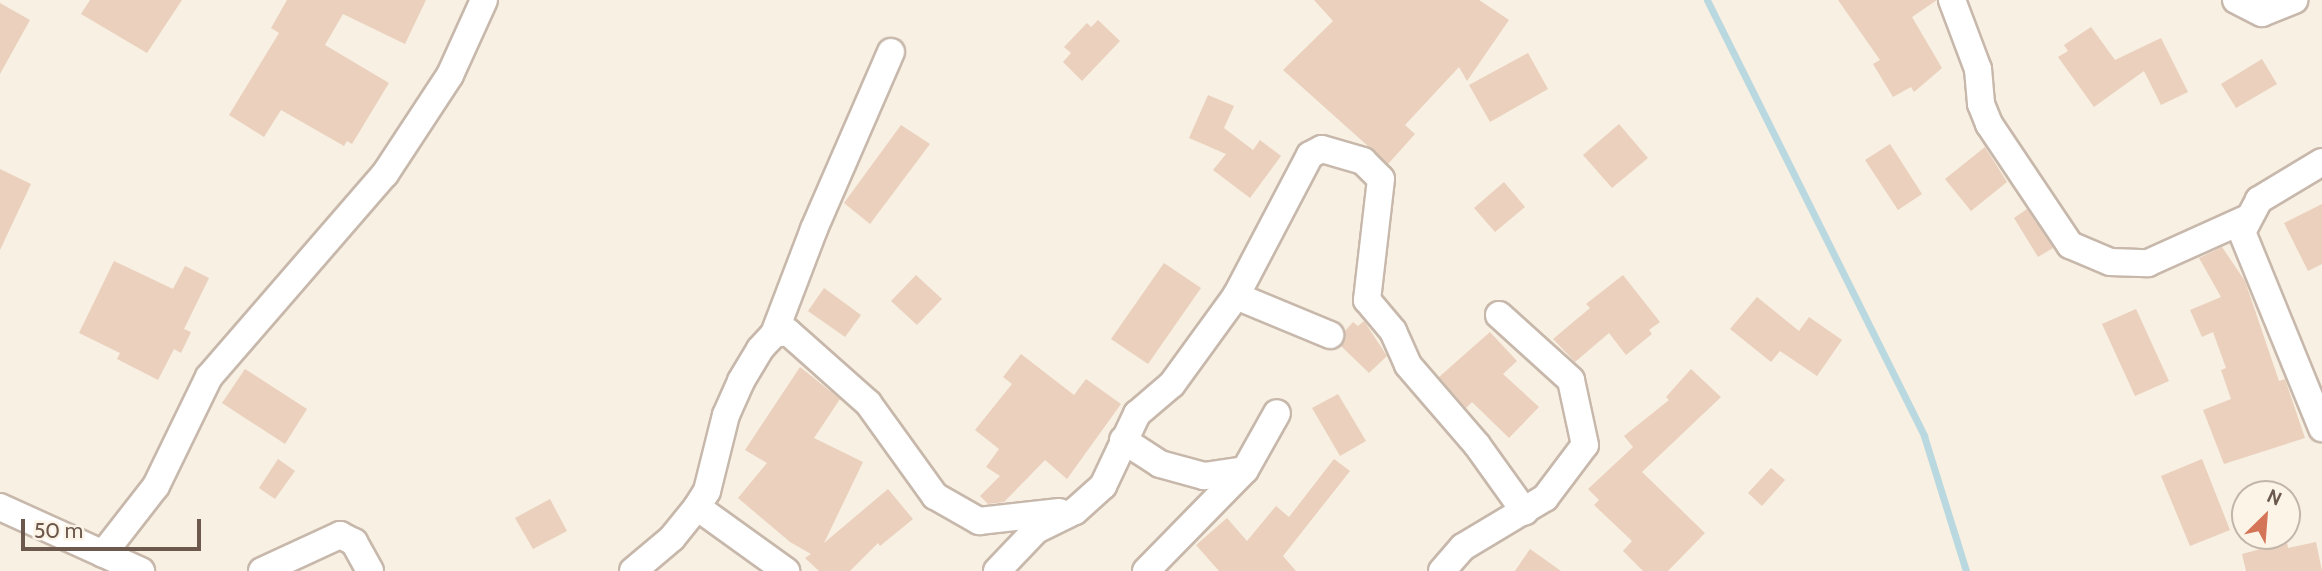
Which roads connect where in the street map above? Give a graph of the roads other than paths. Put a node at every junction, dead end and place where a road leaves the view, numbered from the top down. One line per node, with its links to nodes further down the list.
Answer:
1 (484, 0): 20 (street)
2 (1952, 0): 7 (street)
3 (2236, 0): 4 (street)
4 (2295, 0)
5 (891, 51): 10 (street)
6 (2322, 162): 7 (street)
7 (2246, 219): 13 (street)
8 (1236, 296): 11 (street); 14 (street); 19 (street)
9 (1499, 315): 19 (street)
10 (774, 334): 17 (street); 18 (street)
11 (1330, 335)
12 (1277, 413): 15 (street)
13 (2322, 428)
14 (1123, 440): 15 (street); 18 (street)
15 (1245, 470): 27 (street)
16 (0, 507): 20 (street)
17 (697, 507): 24 (street); 25 (street)
18 (1075, 510): 26 (street)
19 (1525, 512): 28 (street)
20 (103, 554): 21 (street)
21 (141, 571)
22 (262, 571): 23 (street)
23 (370, 571)
24 (633, 571)
25 (786, 571)
26 (997, 571)
27 (1146, 571)
28 (1442, 571)

